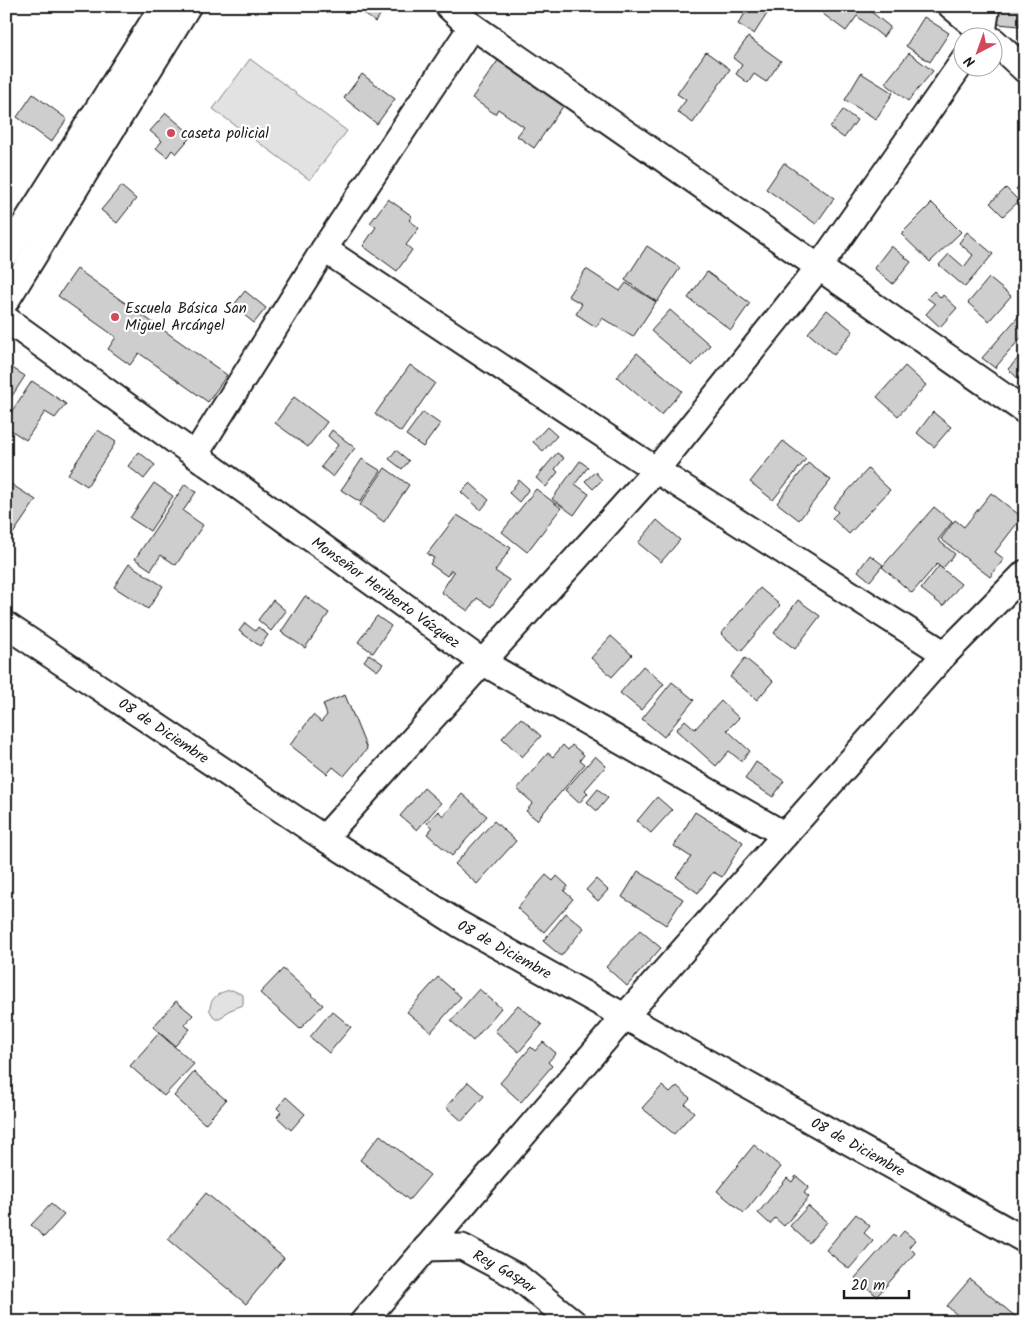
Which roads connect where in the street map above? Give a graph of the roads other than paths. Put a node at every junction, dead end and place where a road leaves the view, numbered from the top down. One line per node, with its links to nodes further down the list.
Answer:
1 (163, 6): 13 (street)
2 (188, 6): 15 (street)
3 (448, 6): 6 (street)
4 (951, 6): 7 (street)
5 (987, 6): 8 (street)
6 (472, 26): 12 (street); 14 (street)
7 (976, 28)
8 (986, 28)
9 (1004, 52): 10 (street)
10 (1025, 70)
11 (954, 74): 14 (street)
12 (324, 249): 18 (street); 19 (street)
13 (6, 254)
14 (819, 267): 17 (street); 19 (street)
15 (6, 301)
16 (6, 319): 18 (street, Monseñor Heriberto Vázquez)
17 (1025, 411)
18 (195, 455): 23 (street, Monseñor Heriberto Vázquez)
19 (656, 470): 22 (street); 23 (street)
20 (1025, 573): 22 (street)
21 (6, 625): 25 (street, 08 de Diciembre)
22 (945, 654): 24 (street)
23 (484, 663): 24 (street, Monseñor Heriberto Vázquez); 25 (street)
24 (785, 835): 26 (street)
25 (324, 838): 26 (street, 08 de Diciembre)
26 (626, 1015): 27 (street, 08 de Diciembre); 28 (street)
27 (1025, 1240)
28 (426, 1248): 29 (street); 30 (street, Rey Gaspar)
29 (362, 1322)
30 (573, 1322)

